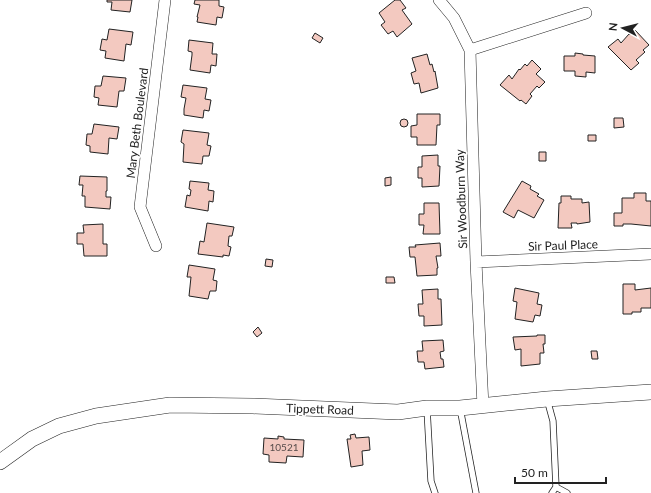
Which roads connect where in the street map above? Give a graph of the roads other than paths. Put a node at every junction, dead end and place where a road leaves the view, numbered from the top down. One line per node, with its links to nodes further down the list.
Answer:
1 (165, 0): 5 (street, Mary Beth Boulevard)
2 (439, 0): 4 (street, Sir Woodburn Way)
3 (586, 13): 4 (street)
4 (470, 50): 7 (street, Sir Woodburn Way)
5 (156, 246)
6 (651, 254): 7 (street, Sir Paul Place)
7 (476, 262): 10 (street, Sir Woodburn Way)
8 (651, 392): 9 (street, Tippett Road)
9 (547, 399): 10 (street, Tippett Road); 14 (lane)
10 (482, 406): 12 (street, Tippett Road)
11 (427, 408): 12 (street, Tippett Road); 13 (street, Tippett Road); 15 (lane)
12 (460, 408): 16 (lane)
13 (0, 462)
14 (556, 487): 17 (lane); 18 (lane)
15 (435, 493)
16 (476, 493)
17 (552, 493)
18 (567, 493)

